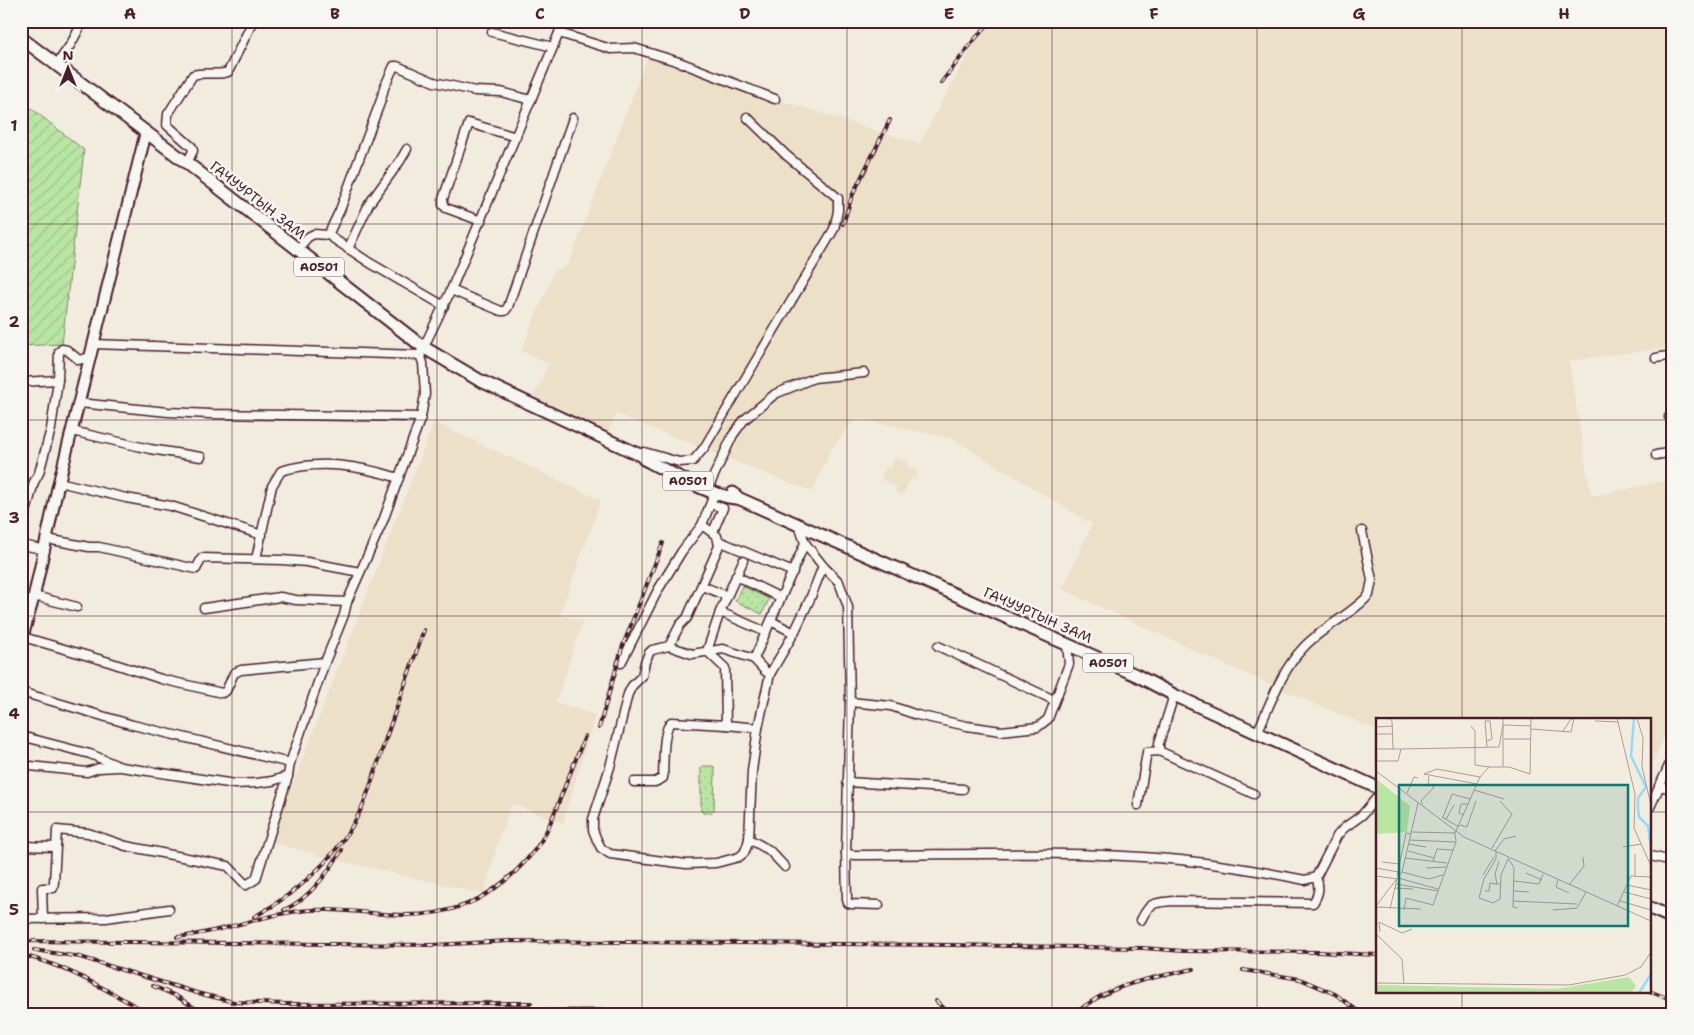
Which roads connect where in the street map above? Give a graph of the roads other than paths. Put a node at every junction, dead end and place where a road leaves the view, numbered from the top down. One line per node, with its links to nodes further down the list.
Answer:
1 (83, 21): 8 (street)
2 (253, 21): 16 (street)
3 (564, 21): 5 (street)
4 (492, 32): 7 (street)
5 (559, 33): 7 (street); 9 (street)
6 (21, 38): 8 (highway, ГАЧУУРТЫН ЗАМ / A0501)
7 (553, 47): 10 (street)
8 (56, 64): 13 (highway, ГАЧУУРТЫН ЗАМ / A0501)
9 (775, 99)
10 (531, 100): 14 (street); 18 (street)
11 (746, 117): 35 (street)
12 (574, 118): 21 (street)
13 (146, 132): 16 (highway, ГАЧУУРТЫН ЗАМ / A0501); 23 (main road)
14 (516, 137): 17 (street); 17 (street)
15 (407, 149): 19 (street)
16 (187, 163): 20 (highway, ГАЧУУРТЫН ЗАМ / A0501)
17 (480, 220): 21 (street)
18 (328, 235): 19 (street); 20 (street)
19 (348, 249): 22 (street)
20 (296, 250): 24 (highway, ГАЧУУРТЫН ЗАМ / A0501)
21 (451, 290): 22 (street)
22 (444, 306): 24 (street)
23 (93, 344): 24 (street); 26 (main road)
24 (422, 351): 32 (street); 35 (highway, ГАЧУУРТЫН ЗАМ / A0501)
25 (1673, 355): 27 (street)
26 (90, 358): 29 (street); 31 (main road)
27 (1656, 358)
28 (864, 373): 40 (street)
29 (58, 380): 30 (street); 44 (street)
30 (21, 382)
31 (79, 403): 32 (street); 33 (main road)
32 (421, 417): 38 (street)
33 (72, 431): 37 (street); 39 (main road)
34 (1673, 452): 36 (street)
35 (643, 454): 40 (highway, ГАЧУУРТЫН ЗАМ / A0501)
36 (1656, 455)
37 (201, 457)
38 (399, 478): 47 (street); 56 (street)
39 (59, 482): 47 (street); 48 (main road)
40 (712, 488): 41 (street); 43 (highway, ГАЧУУРТЫН ЗАМ / A0501)
41 (711, 504): 42 (street); 46 (street)
42 (702, 525): 46 (street); 77 (street)
43 (800, 525): 50 (street); 71 (highway, ГАЧУУРТЫН ЗАМ / A0501)
44 (21, 531)
45 (1362, 531): 85 (street)
46 (713, 532): 49 (street)
47 (262, 535): 53 (street)
48 (47, 539): 52 (main road); 53 (street)
49 (719, 541): 57 (street); 59 (street)
50 (805, 543): 55 (street); 57 (street)
51 (22, 546): 52 (street)
52 (45, 550): 60 (main road)
53 (256, 559): 56 (street)
54 (743, 561): 58 (street)
55 (823, 566): 69 (street); 82 (street)
56 (360, 572): 63 (street)
57 (793, 572): 62 (street)
58 (736, 576): 61 (street); 62 (street)
59 (702, 586): 61 (street); 72 (street)
60 (34, 596): 64 (street); 70 (main road)
61 (727, 596): 66 (street)
62 (781, 598): 67 (street)
63 (347, 602): 65 (street); 76 (street)
64 (77, 607)
65 (204, 608)
66 (720, 612): 68 (street); 74 (street)
67 (771, 621): 68 (street); 69 (street)
68 (766, 632): 75 (street)
69 (794, 633): 78 (street)
70 (22, 639): 76 (street)
71 (1067, 645): 80 (highway, ГАЧУУРТЫН ЗАМ / A0501); 81 (street)
72 (669, 646): 74 (street); 103 (street)
73 (938, 646): 81 (street)
74 (707, 651): 75 (street); 83 (street)
75 (754, 659): 78 (street)
76 (325, 662): 89 (street)
77 (621, 663)
78 (770, 674): 84 (street)
79 (21, 692): 89 (street)
80 (1174, 695): 85 (highway, ГАЧУУРТЫН ЗАМ / A0501); 87 (street)
81 (1054, 700): 82 (street)
82 (850, 702): 94 (street)
83 (726, 725): 84 (street); 93 (street)
84 (758, 728): 103 (street)
85 (1257, 733): 96 (highway, ГАЧУУРТЫН ЗАМ / A0501)
86 (21, 736): 91 (street)
87 (1159, 751): 99 (street); 102 (street)
88 (1673, 758): 95 (street)
89 (290, 763): 92 (street)
90 (21, 765): 91 (street)
91 (121, 767): 92 (street)
92 (288, 776): 105 (street)
93 (634, 782)
94 (848, 782): 97 (street); 106 (street)
95 (1659, 786): 98 (street); 101 (street)
96 (1376, 787)
97 (963, 789)
98 (1673, 789)
99 (1254, 794)
100 (1376, 798): 110 (street)
101 (1652, 802)
102 (1138, 805)
103 (749, 839): 109 (street)
104 (21, 846): 105 (street)
105 (55, 847): 116 (street)
106 (846, 853): 110 (street); 111 (street)
107 (1652, 856): 108 (street)
108 (1673, 861)
109 (785, 867)
110 (1316, 877): 117 (street)
111 (879, 905)
112 (169, 909): 116 (street)
113 (1652, 909): 114 (highway)
114 (1673, 918)
115 (21, 919): 116 (street)
116 (43, 919)
117 (1141, 920)

